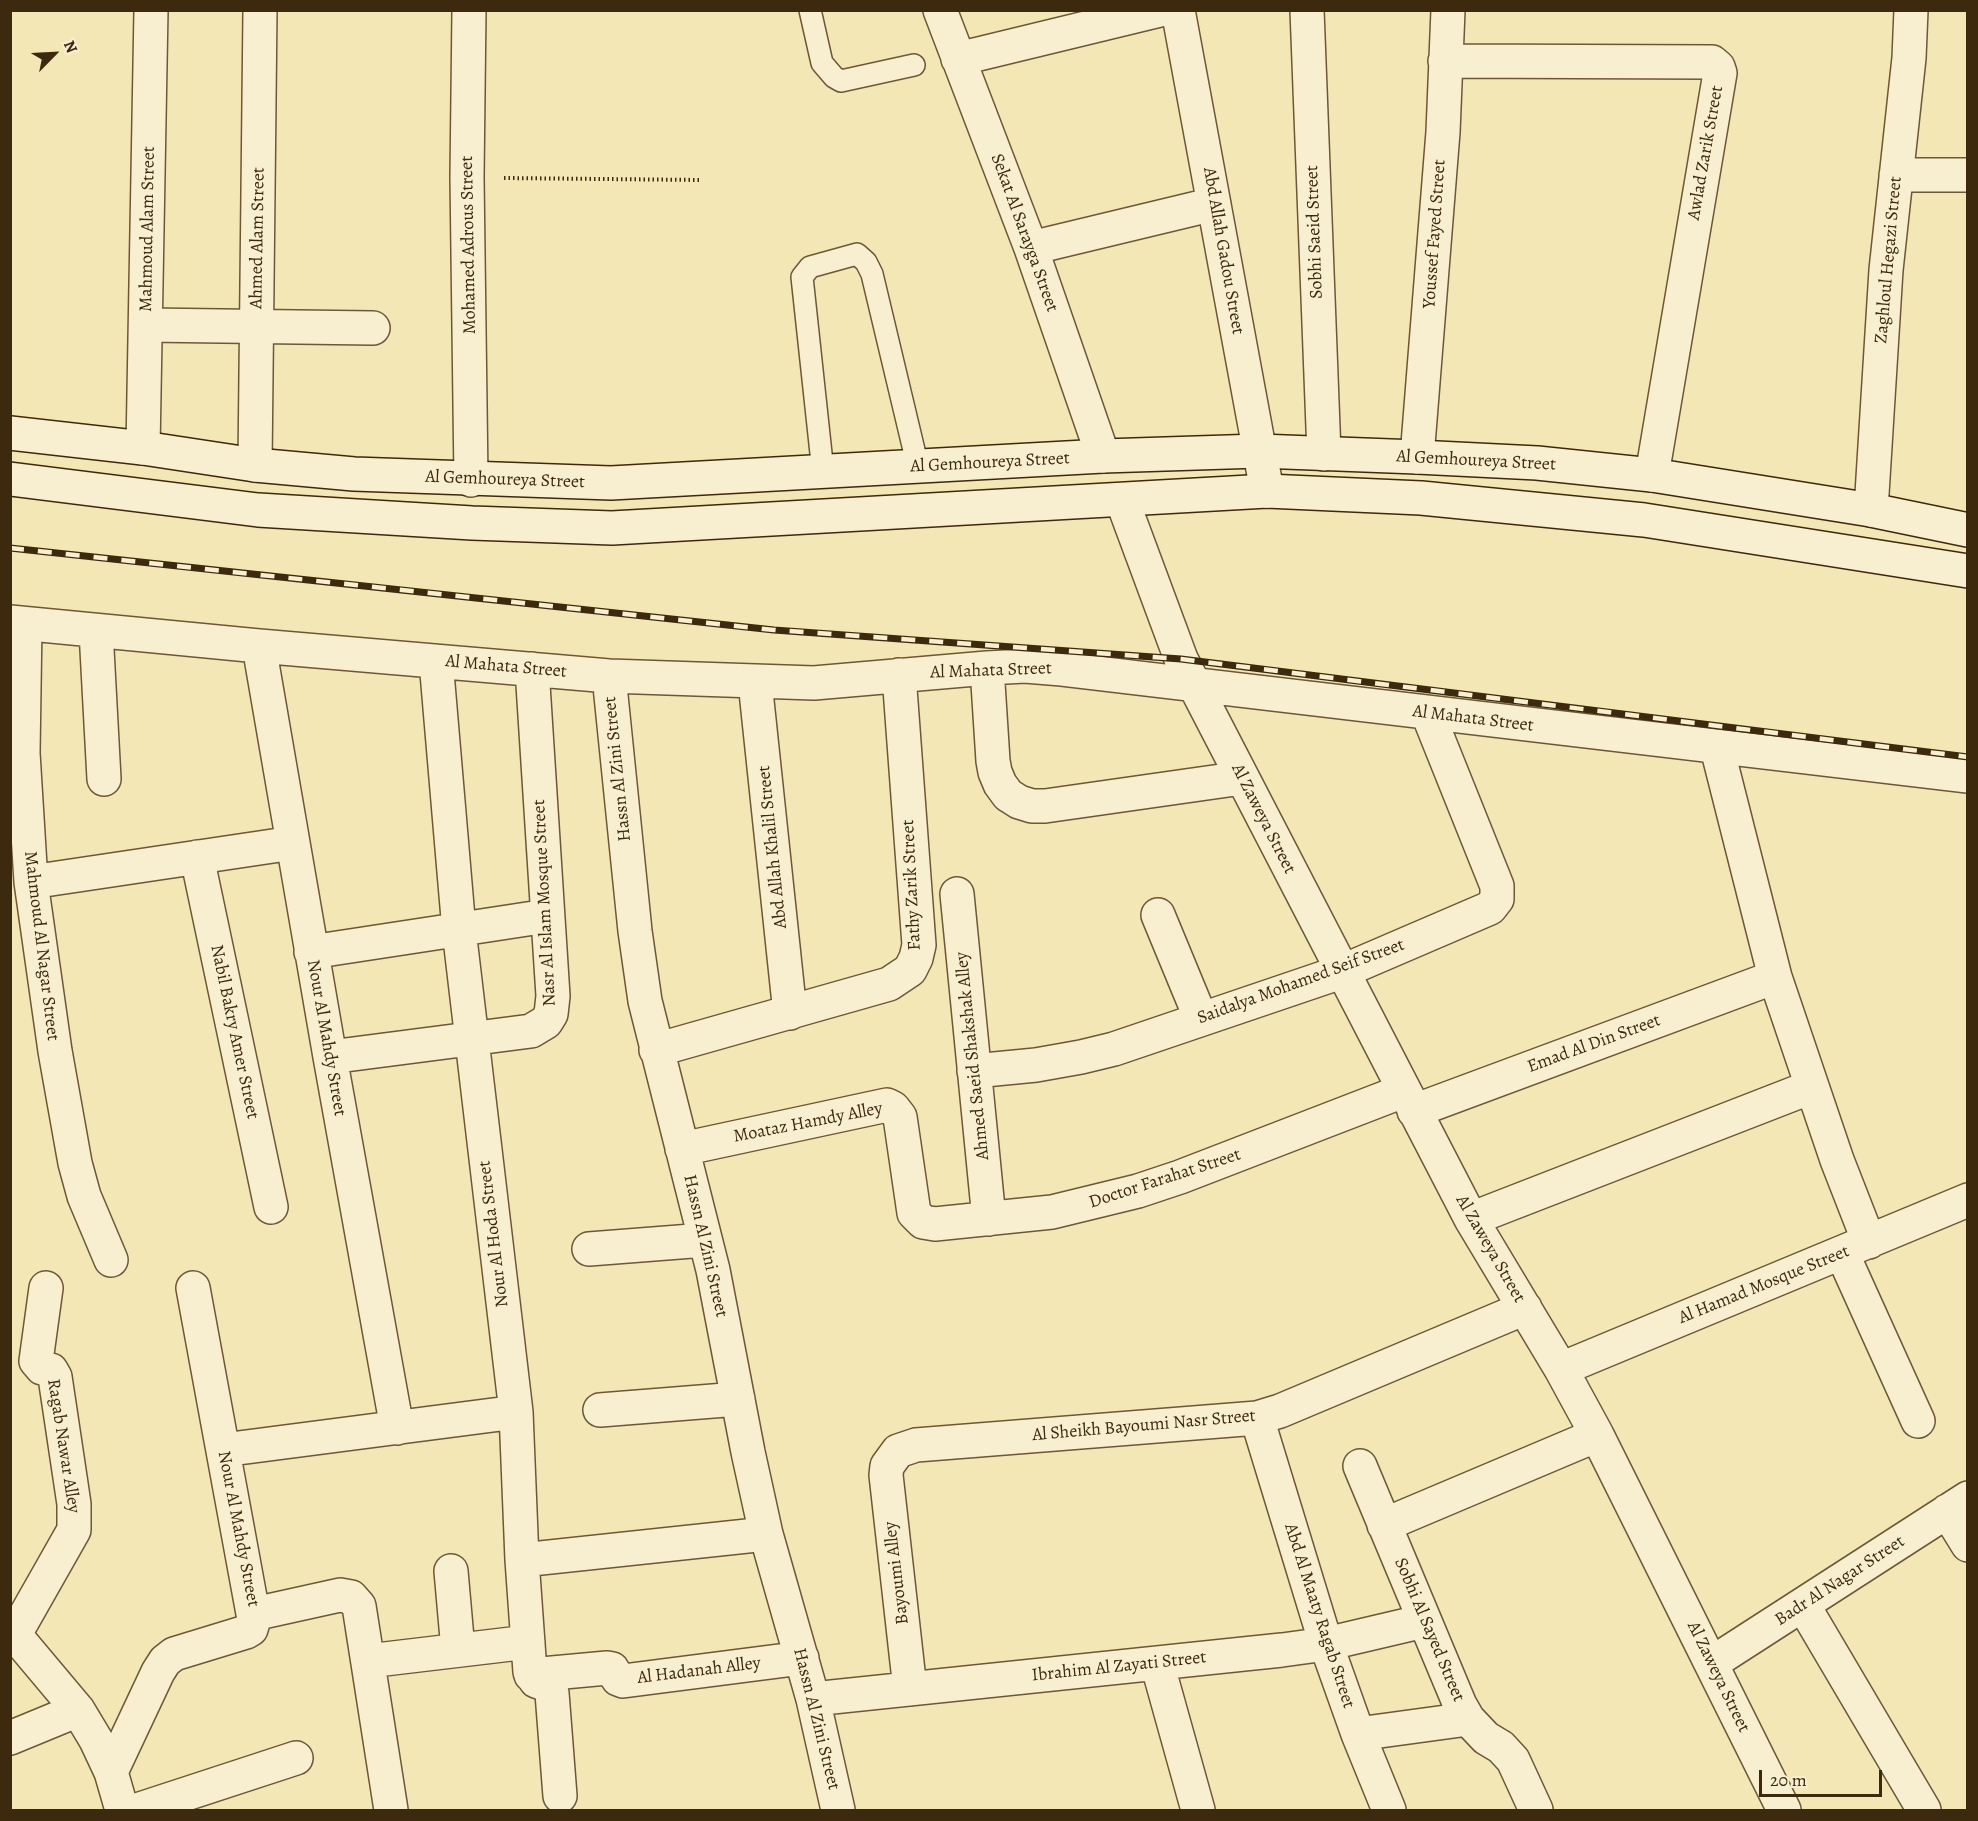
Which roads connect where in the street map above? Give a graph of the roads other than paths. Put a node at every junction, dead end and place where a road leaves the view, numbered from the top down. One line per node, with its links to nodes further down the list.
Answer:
1 (152, 10): 18 (street, Mahmoud Alam Street)
2 (260, 10): 19 (street, Ahmed Alam Street)
3 (469, 10): 32 (street, Mohamed Adrous Street)
4 (810, 10): 13 (lane)
5 (940, 10): 11 (street, Sekat Al Sarayga Street)
6 (1160, 10): 11 (street)
7 (1178, 10): 16 (street, Abd Allah Gadou Street)
8 (1307, 10): 24 (street, Sobhi Saeid Street)
9 (1448, 10): 12 (street, Youssef Fayed Street)
10 (1911, 10): 14 (street, Zaghloul Hegazi Street)
11 (958, 59): 17 (street, Sekat Al Sarayga Street)
12 (1445, 61): 26 (street, Youssef Fayed Street); 30 (street, Awlad Zarik Street)
13 (914, 65)
14 (1896, 175): 15 (street); 35 (street, Zaghloul Hegazi Street)
15 (1968, 175)
16 (1214, 204): 17 (street); 23 (street, Abd Allah Gadou Street)
17 (1031, 248): 25 (street, Sekat Al Sarayga Street)
18 (147, 325): 19 (street); 22 (street, Mahmoud Alam Street)
19 (257, 327): 20 (street); 27 (street, Ahmed Alam Street)
20 (373, 328)
21 (10, 433): 22 (street, Al Gemhoureya Street)
22 (143, 448): 27 (street, Al Gemhoureya Street)
23 (1260, 451): 24 (street, Al Gemhoureya Street); 25 (street, Al Gemhoureya Street); 33 (street, Abd Allah Gadou Street)
24 (1324, 454): 26 (street, Al Gemhoureya Street)
25 (1103, 456): 28 (street, Al Gemhoureya Street)
26 (1417, 457): 30 (street, Al Gemhoureya Street)
27 (255, 465): 32 (street, Al Gemhoureya Street)
28 (918, 466): 29 (street, Al Gemhoureya Street); 29 (lane)
29 (823, 472): 32 (street, Al Gemhoureya Street)
30 (1652, 475): 35 (street, Al Gemhoureya Street)
31 (10, 479): 34 (street)
32 (471, 480)
33 (1267, 491): 34 (street); 37 (street)
34 (1122, 500): 47 (street)
35 (1871, 510): 36 (street, Al Gemhoureya Street)
36 (1968, 530)
37 (1968, 571)
38 (18, 623): 39 (street, Al Mahata Street); 55 (street, Mahmoud Al Nagar Street)
39 (96, 631): 40 (street, Al Mahata Street); 52 (street)
40 (259, 646): 41 (street, Al Mahata Street); 53 (street, Nour Al Mahdy Street)
41 (436, 661): 43 (street, Al Mahata Street); 59 (street, Nour Al Hoda Street)
42 (987, 668): 44 (street, Al Mahata Street); 47 (street, Al Mahata Street); 51 (street)
43 (532, 669): 45 (street, Al Mahata Street); 58 (street, Nasr Al Islam Mosque Street)
44 (899, 675): 46 (street, Al Mahata Street); 63 (street, Fathy Zarik Street)
45 (609, 676): 46 (street, Al Mahata Street); 66 (street, Hassn Al Zini Street)
46 (755, 682): 63 (street, Abd Allah Khalil Street)
47 (1196, 686): 48 (street, Al Mahata Street); 51 (street, Al Zaweya Street)
48 (1428, 714): 49 (street, Al Mahata Street); 61 (street, Saidalya Mohamed Seif Street)
49 (1718, 748): 50 (street, Al Mahata Street); 62 (street)
50 (1968, 776)
51 (1242, 778): 61 (street, Al Zaweya Street)
52 (104, 779)
53 (293, 843): 54 (street); 60 (street, Nour Al Mahdy Street)
54 (197, 857): 55 (street); 73 (street, Nabil Bakry Amer Street)
55 (31, 882): 80 (street, Mahmoud Al Nagar Street)
56 (957, 894): 68 (street, Ahmed Saeid Shakshak Alley)
57 (1158, 915): 64 (street)
58 (547, 916): 59 (street); 65 (street, Nasr Al Islam Mosque Street)
59 (459, 930): 60 (street); 65 (street, Nour Al Hoda Street)
60 (311, 952): 67 (street, Nour Al Mahdy Street)
61 (1341, 972): 64 (street, Saidalya Mohamed Seif Street); 70 (street, Al Zaweya Street)
62 (1775, 977): 69 (street); 70 (street, Emad Al Din Street)
63 (790, 1012): 66 (street, Fathy Zarik Street)
64 (1201, 1019): 68 (street, Saidalya Mohamed Seif Street)
65 (472, 1039): 67 (street, Nasr Al Islam Mosque Street); 87 (street, Nour Al Hoda Street)
66 (656, 1050): 71 (street, Hassn Al Zini Street)
67 (330, 1057): 90 (street, Nour Al Mahdy Street)
68 (974, 1071): 75 (street, Ahmed Saeid Shakshak Alley)
69 (1811, 1087): 76 (street); 78 (street)
70 (1409, 1101): 75 (street, Doctor Farahat Street); 76 (street, Al Zaweya Street)
71 (682, 1149): 74 (street, Moataz Hamdy Alley); 77 (street, Hassn Al Zini Street)
72 (1968, 1200): 78 (street, Al Hamad Mosque Street)
73 (271, 1207)
74 (918, 1218): 75 (street, Doctor Farahat Street)
75 (989, 1219)
76 (1470, 1219): 83 (street, Al Zaweya Street)
77 (705, 1240): 79 (street); 85 (street, Hassn Al Zini Street)
78 (1856, 1247): 84 (street, Al Hamad Mosque Street); 89 (street)
79 (589, 1248)
80 (111, 1260)
81 (46, 1288): 104 (street, Ragab Nawar Alley)
82 (193, 1288): 92 (street, Nour Al Mahdy Street)
83 (1524, 1308): 84 (street, Al Zaweya Street); 88 (street, Al Sheikh Bayoumi Nasr Street)
84 (1561, 1369): 91 (street, Al Zaweya Street)
85 (738, 1399): 86 (street); 97 (street, Hassn Al Zini Street)
86 (600, 1410)
87 (516, 1412): 90 (street); 99 (street, Nour Al Hoda Street)
88 (1257, 1419): 93 (street, Al Sheikh Bayoumi Nasr Street); 106 (street, Abd Al Maaty Ragab Street)
89 (1918, 1421)
90 (397, 1428): 92 (street)
91 (1597, 1435): 96 (street); 111 (street, Al Zaweya Street)
92 (223, 1450): 102 (street, Nour Al Mahdy Street)
93 (891, 1458): 114 (street, Bayoumi Alley)
94 (1360, 1466): 96 (street, Sobhi Al Sayed Street)
95 (1957, 1505): 98 (street); 101 (street, Badr Al Nagar Street)
96 (1384, 1525): 103 (street, Sobhi Al Sayed Street)
97 (766, 1534): 99 (street); 108 (street, Hassn Al Zini Street)
98 (1968, 1545)
99 (522, 1560): 105 (street, Nour Al Hoda Street)
100 (451, 1571): 107 (street)
101 (1803, 1605): 111 (street, Badr Al Nagar Street); 131 (street)
102 (254, 1614): 109 (street); 121 (street, Nour Al Mahdy Street)
103 (1424, 1621): 106 (street, Ibrahim Al Zayati Street); 117 (street, Sobhi Al Sayed Street)
104 (13, 1632): 112 (street)
105 (528, 1642): 107 (street); 113 (street, Nour Al Hoda Street)
106 (1326, 1644): 110 (street, Ibrahim Al Zayati Street); 118 (street, Abd Al Maaty Ragab Street)
107 (458, 1650): 109 (street)
108 (802, 1658): 113 (street, Al Hadanah Alley); 115 (street, Hassn Al Zini Street)
109 (368, 1661): 126 (street)
110 (1157, 1663): 114 (street, Ibrahim Al Zayati Street); 128 (street)
111 (1712, 1663): 123 (street, Al Zaweya Street)
112 (26, 1666): 116 (street)
113 (531, 1675): 122 (street)
114 (910, 1689): 115 (street, Ibrahim Al Zayati Street)
115 (813, 1699): 127 (street, Hassn Al Zini Street)
116 (78, 1710): 119 (street); 121 (street)
117 (1468, 1719): 118 (street); 130 (street, Sobhi Al Sayed Street)
118 (1358, 1734): 129 (street, Abd Al Maaty Ragab Street)
119 (10, 1738)
120 (296, 1758): 125 (street)
121 (111, 1772): 124 (street)
122 (560, 1796)
123 (1774, 1807)
124 (122, 1810)
125 (137, 1810)
126 (391, 1810)
127 (838, 1810)
128 (1198, 1810)
129 (1389, 1810)
130 (1536, 1810)
131 (1924, 1810)

